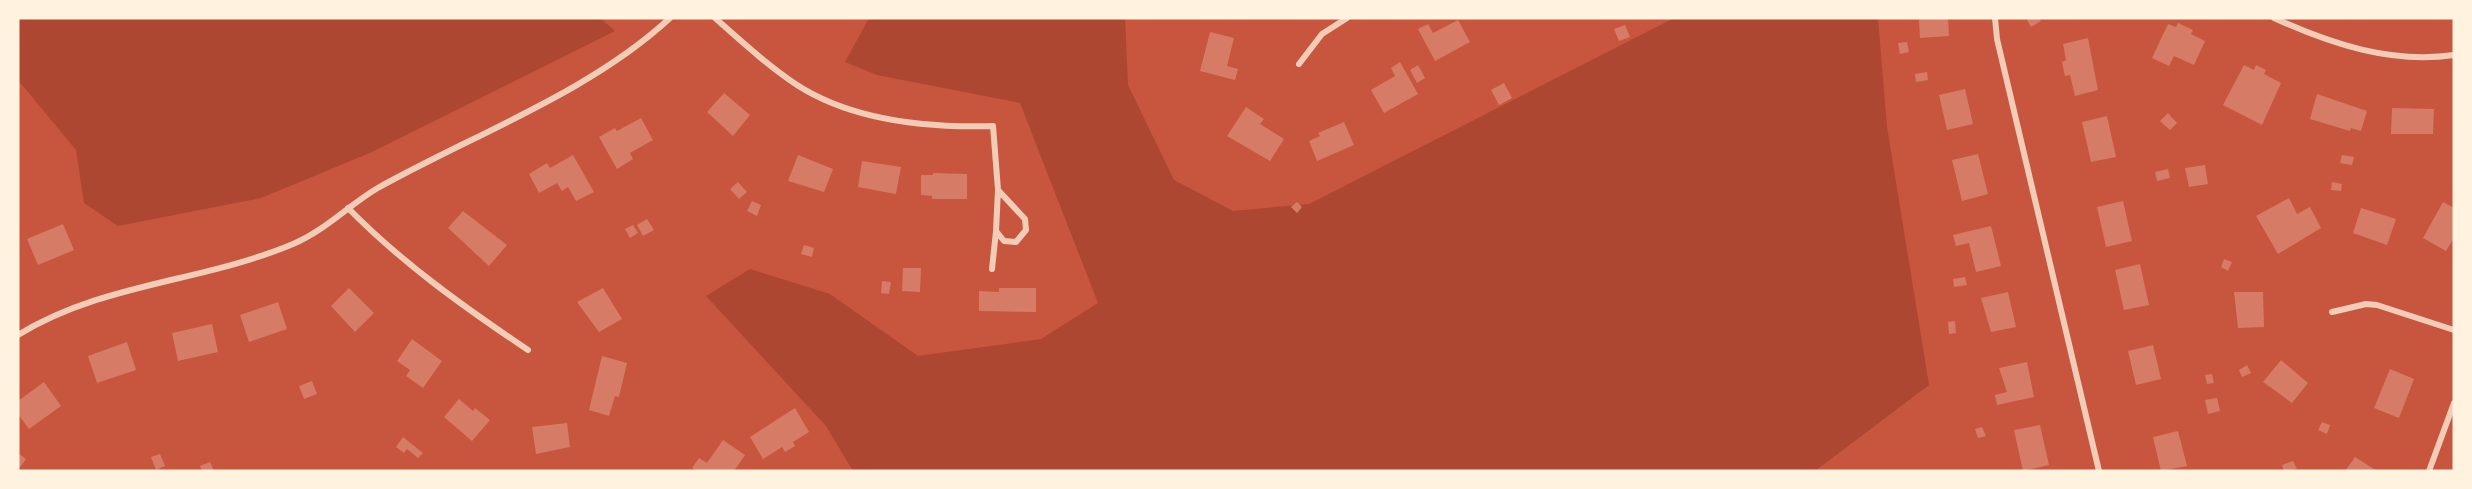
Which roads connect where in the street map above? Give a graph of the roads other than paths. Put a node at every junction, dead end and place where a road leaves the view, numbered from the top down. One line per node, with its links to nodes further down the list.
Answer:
1 (670, 18): 9 (street)
2 (715, 18): 8 (street)
3 (1347, 18): 7 (street)
4 (1995, 18): 17 (street)
5 (2274, 18): 6 (street)
6 (2454, 55)
7 (1299, 64)
8 (998, 190): 10 (street); 10 (street)
9 (348, 208): 14 (street); 15 (street)
10 (996, 231): 11 (street)
11 (992, 268)
12 (2332, 312): 13 (street)
13 (2454, 330)
14 (18, 335)
15 (528, 350)
16 (2454, 403): 18 (street)
17 (2099, 471)
18 (2429, 471)

